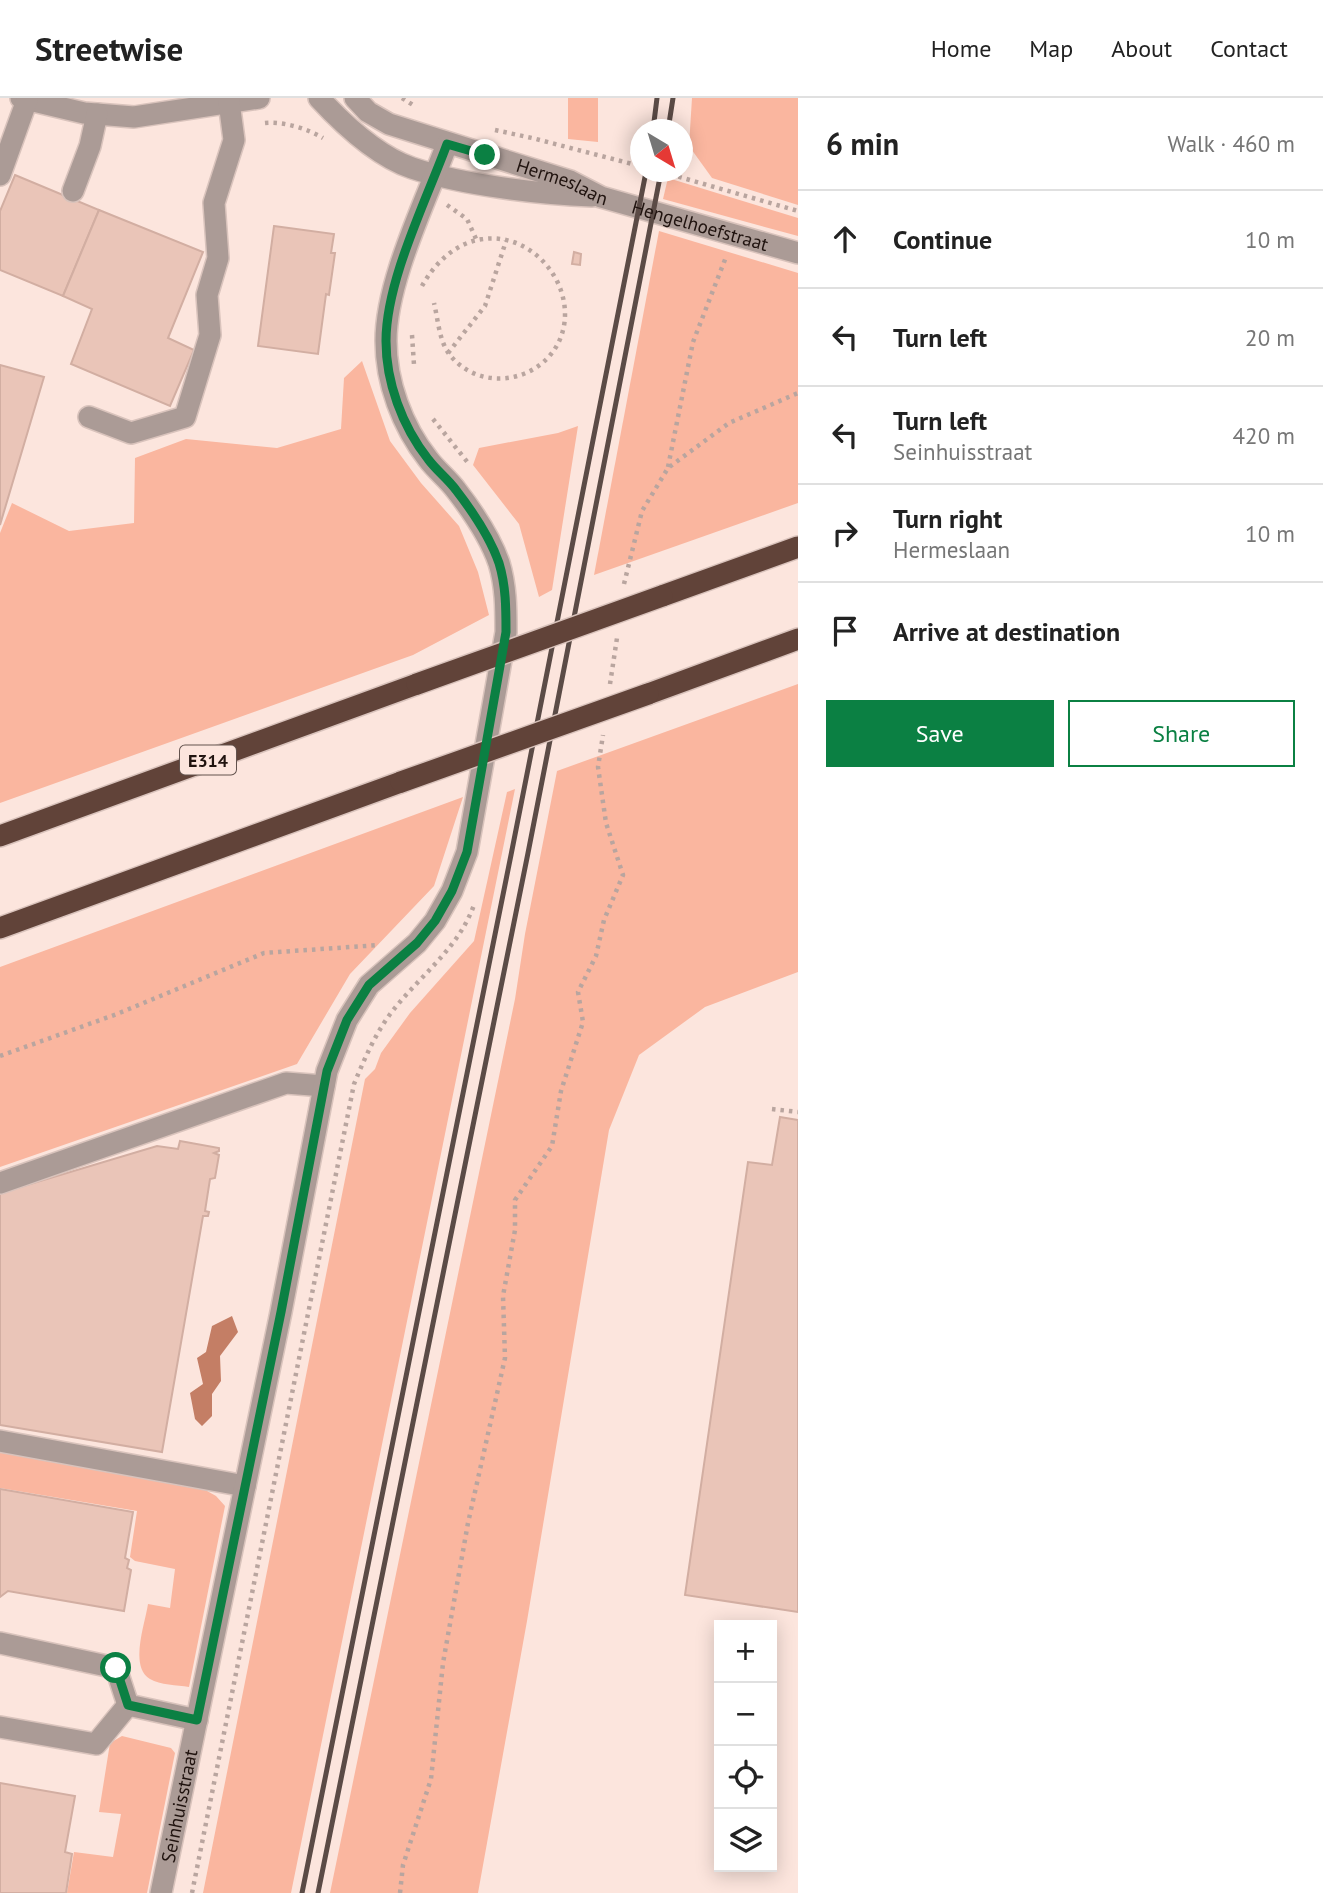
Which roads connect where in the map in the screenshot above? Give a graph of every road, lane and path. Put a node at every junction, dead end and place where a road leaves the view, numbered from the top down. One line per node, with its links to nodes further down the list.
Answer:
1 (259, 98): 6 (street)
2 (319, 98): 12 (street, Hermeslaan)
3 (355, 98): 10 (street, Hermeslaan)
4 (402, 98): 7 (path)
5 (24, 99): 8 (street); 13 (street)
6 (229, 102): 8 (street); 28 (street)
7 (417, 107)
8 (97, 114): 15 (street)
9 (490, 130): 11 (path)
10 (447, 144): 12 (street, Seinhuisstraat); 16 (street, Hermeslaan)
11 (630, 163)
12 (436, 174): 16 (street, Hermeslaan); 40 (street, Seinhuisstraat)
13 (0, 175)
14 (693, 181): 17 (path)
15 (73, 191)
16 (601, 197): 18 (street, Hengelhoefstraat)
17 (798, 211)
18 (735, 235): 20 (street, Hengelhoefstraat); 29 (path)
19 (506, 241): 21 (path); 24 (path); 24 (path)
20 (798, 253)
21 (417, 293)
22 (434, 303): 24 (path)
23 (412, 329): 25 (path)
24 (448, 353)
25 (415, 373)
26 (798, 393): 29 (path)
27 (429, 414): 30 (path)
28 (89, 417)
29 (668, 468): 32 (path)
30 (477, 475)
31 (798, 547): 37 (highway, E314, bridge)
32 (623, 596)
33 (617, 635): 35 (path)
34 (798, 639): 39 (highway, bridge)
35 (609, 688)
36 (604, 727): 54 (path)
37 (0, 836)
38 (477, 897): 53 (path)
39 (0, 928)
40 (417, 943): 41 (path); 42 (street, Seinhuisstraat)
41 (0, 1056)
42 (324, 1086): 45 (street); 47 (street, Seinhuisstraat)
43 (772, 1109): 44 (path)
44 (798, 1112)
45 (0, 1183)
46 (0, 1441): 47 (street)
47 (245, 1486): 50 (street, Seinhuisstraat)
48 (0, 1643): 49 (street)
49 (128, 1705): 50 (street); 51 (street)
50 (197, 1720): 52 (street, Seinhuisstraat)
51 (0, 1727)
52 (161, 1893)
53 (192, 1893)
54 (400, 1893)

